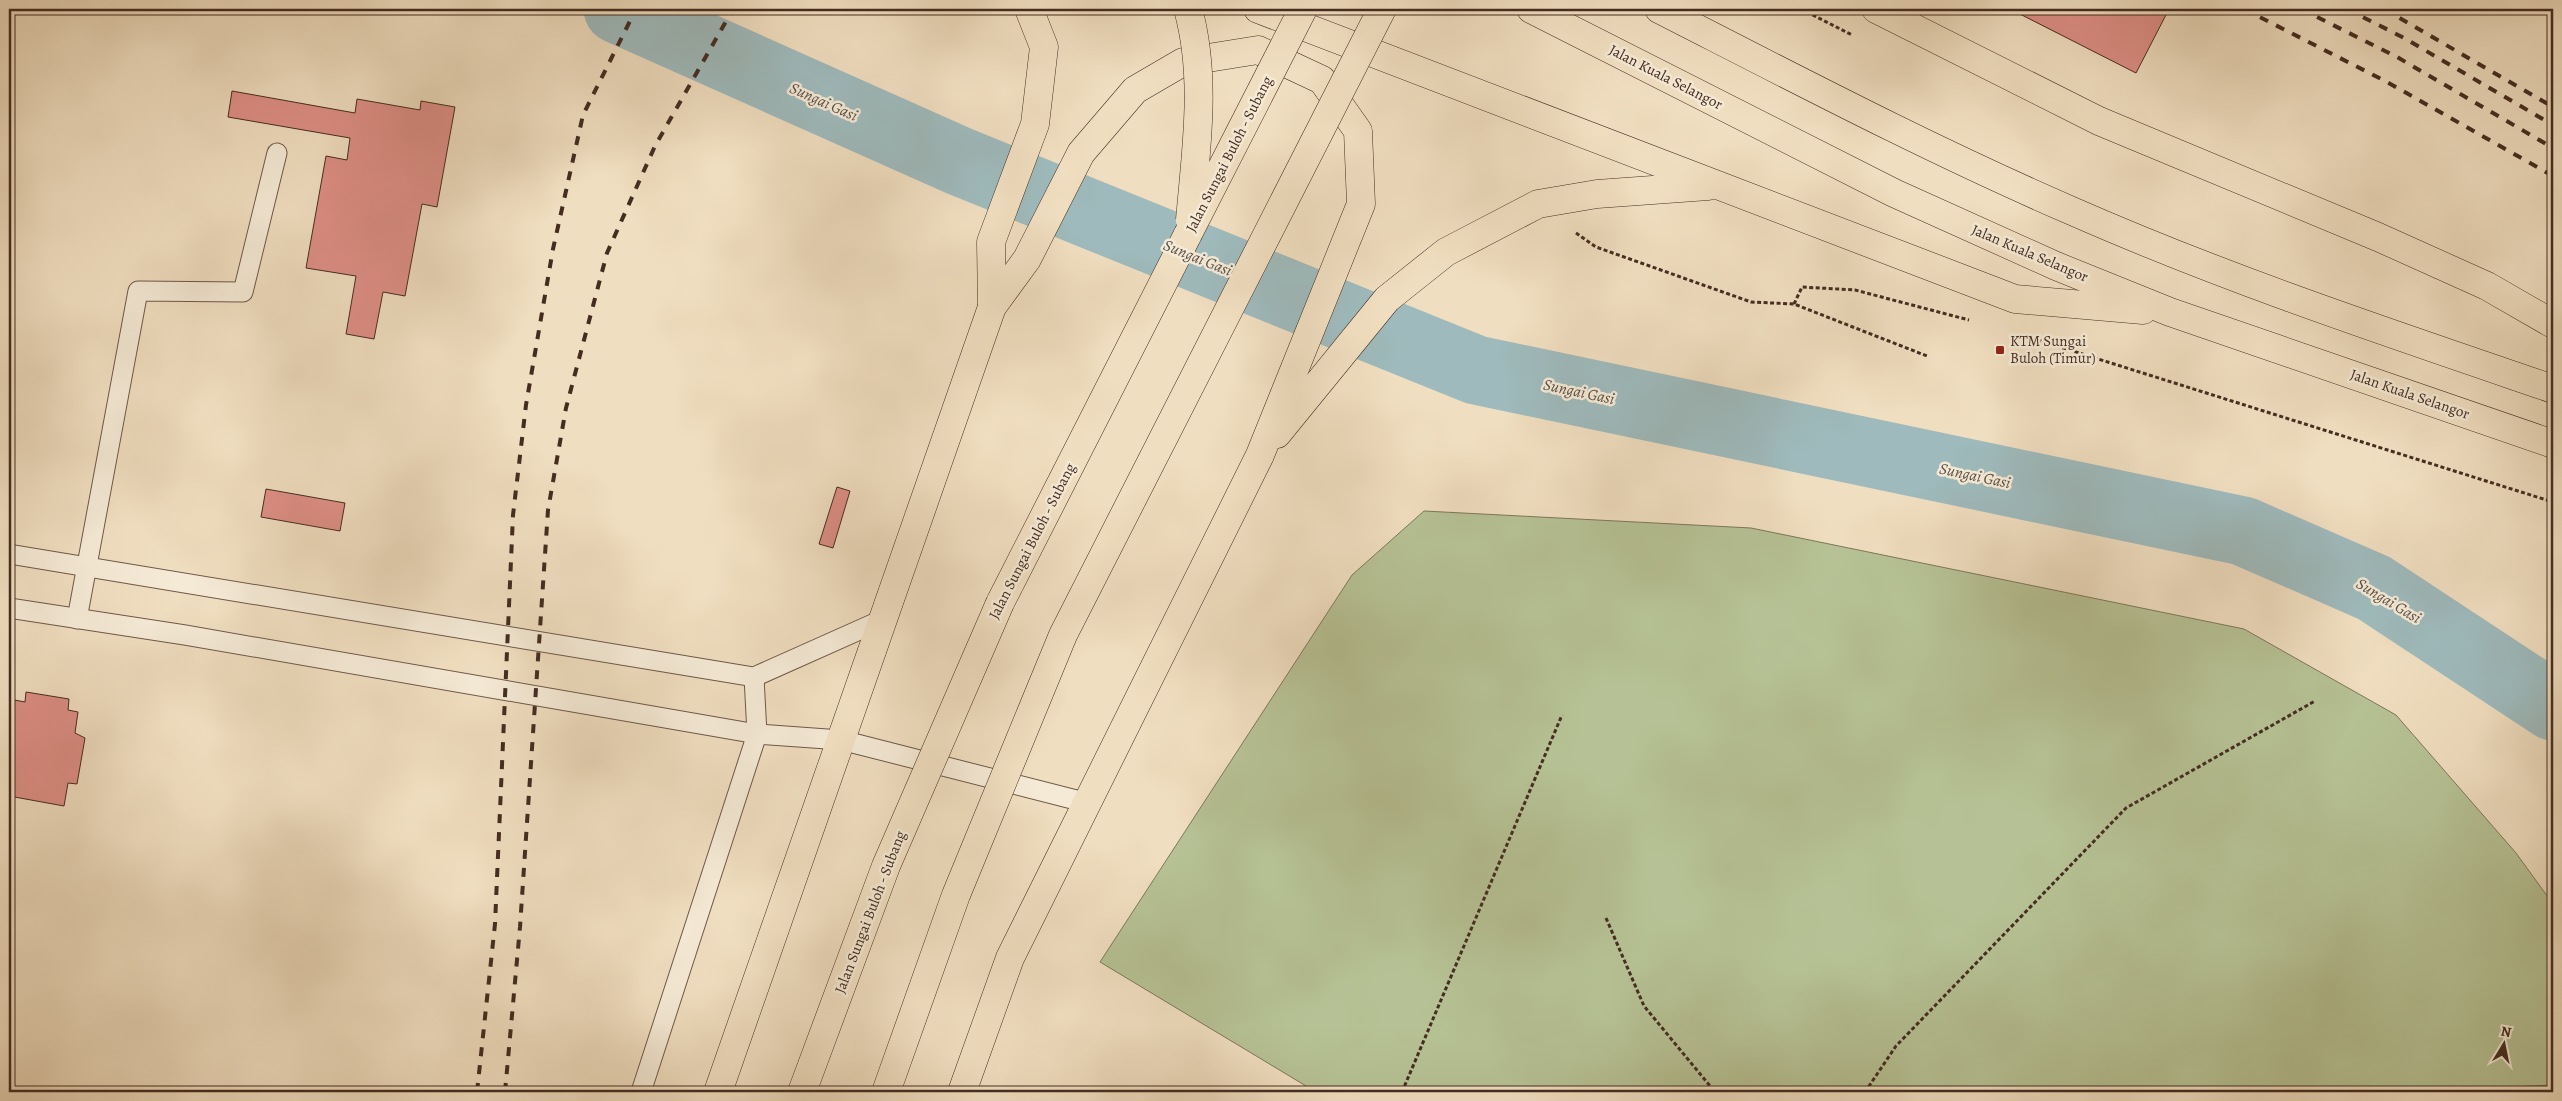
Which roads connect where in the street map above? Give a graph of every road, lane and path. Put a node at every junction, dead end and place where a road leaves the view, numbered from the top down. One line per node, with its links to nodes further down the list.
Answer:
1 (1030, 9): 14 (highway)
2 (1188, 9): 12 (highway, bridge)
3 (1258, 9): 10 (highway)
4 (1303, 9): 12 (highway, Jalan Sungai Buloh - Subang, bridge)
5 (1382, 9): 39 (highway, bridge)
6 (1531, 9): 15 (highway, Jalan Kuala Selangor)
7 (1659, 9): 20 (highway)
8 (1876, 9): 17 (highway)
9 (277, 154): 25 (lane)
10 (1715, 185): 11 (highway); 15 (highway)
11 (1538, 204): 13 (path); 22 (highway)
12 (1188, 234): 38 (highway, Jalan Sungai Buloh - Subang, bridge)
13 (1794, 304): 16 (path); 19 (path)
14 (992, 307): 22 (highway); 28 (highway)
15 (2170, 312): 21 (highway, Jalan Kuala Selangor)
16 (1974, 322)
17 (2553, 324)
18 (2020, 334): 23 (path)
19 (1927, 356)
20 (2553, 389)
21 (2553, 444)
22 (1260, 455): 34 (highway)
23 (2553, 502)
24 (9, 554): 25 (lane)
25 (86, 568): 27 (lane); 29 (lane)
26 (9, 608): 27 (lane)
27 (77, 619): 32 (lane)
28 (884, 619): 29 (lane); 33 (highway)
29 (754, 678): 32 (lane)
30 (2316, 701): 43 (path)
31 (1562, 716): 41 (path)
32 (756, 734): 33 (lane); 36 (lane)
33 (842, 740): 34 (lane); 37 (highway)
34 (1088, 802): 40 (highway)
35 (1606, 918): 42 (path)
36 (642, 1092)
37 (718, 1092)
38 (802, 1092)
39 (886, 1092)
40 (962, 1092)
41 (1402, 1092)
42 (1715, 1092)
43 (1865, 1092)

